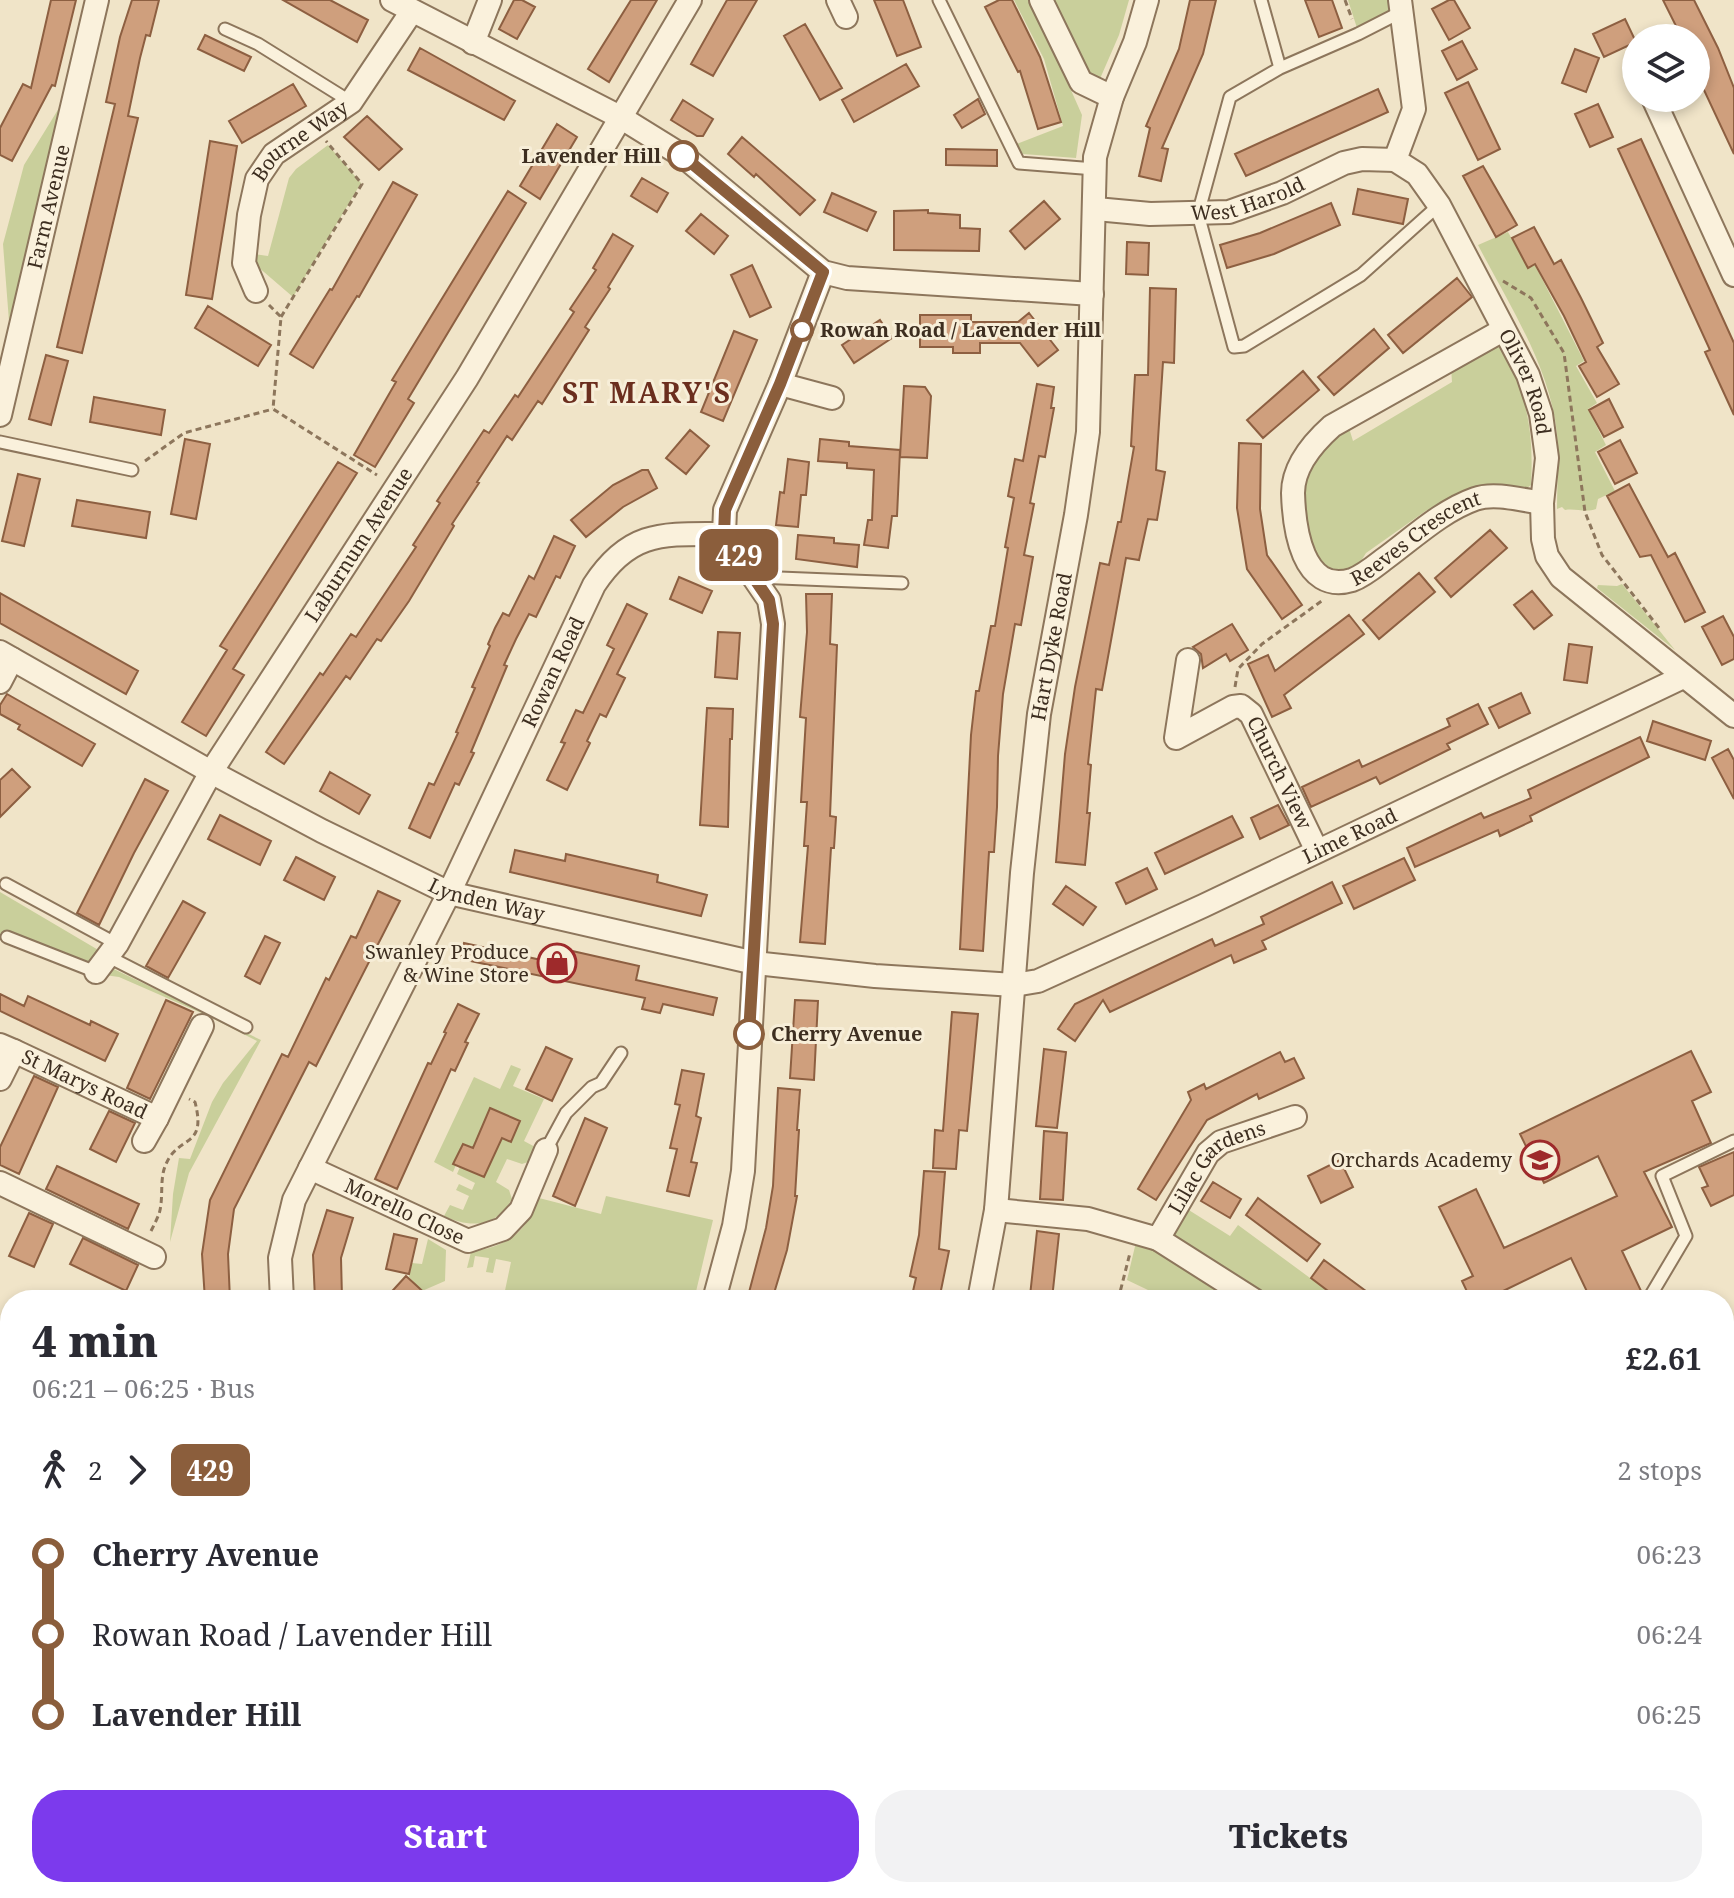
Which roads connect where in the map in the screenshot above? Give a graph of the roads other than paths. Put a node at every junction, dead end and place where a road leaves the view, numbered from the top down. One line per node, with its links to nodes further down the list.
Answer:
1 (97, 0): 29 (street, Farm Avenue)
2 (490, 0): 11 (street)
3 (690, 0): 16 (street, Laburnum Avenue)
4 (939, 0): 18 (lane)
5 (1041, 0): 13 (street)
6 (1147, 0): 13 (street, Hart Dyke Road)
7 (1261, 0): 12 (lane)
8 (1402, 5): 12 (lane); 17 (street)
9 (402, 6): 11 (street); 14 (street, Bourne Way)
10 (225, 29): 14 (lane)
11 (473, 43): 16 (street)
12 (1280, 68): 21 (lane)
13 (1112, 97): 18 (street, Hart Dyke Road)
14 (351, 102): 24 (street, Bourne Way)
15 (1659, 112): 23 (street)
16 (620, 117): 22 (street); 41 (street, Laburnum Avenue)
17 (1395, 160): 19 (street, Oliver Road); 21 (street, West Harold)
18 (1095, 169): 20 (street, Hart Dyke Road)
19 (1439, 205): 21 (lane); 26 (street, Oliver Road)
20 (1096, 209): 21 (street, West Harold); 25 (street, Hart Dyke Road)
21 (1198, 214)
22 (823, 272): 25 (street); 27 (street)
23 (1734, 275)
24 (256, 291)
25 (1092, 294): 48 (street, Hart Dyke Road)
26 (1503, 330): 32 (street, Oliver Road); 32 (street, Reeves Crescent)
27 (780, 384): 28 (street); 33 (street)
28 (832, 398)
29 (0, 415)
30 (0, 442): 31 (lane)
31 (132, 470)
32 (1542, 503): 38 (street, Oliver Road)
33 (724, 534): 34 (street); 44 (street, Rowan Road)
34 (755, 577): 35 (lane); 47 (street)
35 (902, 583)
36 (6, 655): 39 (street, Lynden Way); 41 (street, Lynden Way)
37 (1188, 660): 42 (street, Church View)
38 (1683, 677): 40 (street, Oliver Road); 42 (street, Lime Road)
39 (0, 682)
40 (1734, 716)
41 (211, 772): 44 (street, Lynden Way); 46 (street, Laburnum Avenue)
42 (1317, 851): 48 (street, Lime Road)
43 (6, 884): 46 (lane)
44 (449, 893): 47 (street, Lynden Way); 59 (street)
45 (7, 937): 46 (lane)
46 (107, 958): 50 (lane)
47 (755, 963): 48 (street, Lynden Way); 65 (street)
48 (1014, 985): 61 (street, Hart Dyke Road)
49 (202, 1026): 55 (street, St Marys Road)
50 (246, 1027)
51 (7, 1048): 53 (street, St Marys Road); 55 (street, St Marys Road)
52 (621, 1053): 58 (lane)
53 (0, 1079)
54 (1295, 1117): 62 (street, Lilac Gardens)
55 (157, 1118): 56 (street, St Marys Road)
56 (144, 1141)
57 (1734, 1141): 68 (lane)
58 (546, 1150): 59 (street, Morello Close)
59 (310, 1168): 64 (street)
60 (0, 1183): 63 (street)
61 (996, 1210): 62 (street, Lilac Gardens); 66 (street, Hart Dyke Road)
62 (1158, 1239): 67 (street, Lilac Gardens)
63 (148, 1254)
64 (282, 1290)
65 (717, 1290)
66 (981, 1290)
67 (1238, 1290)
68 (1654, 1290)

